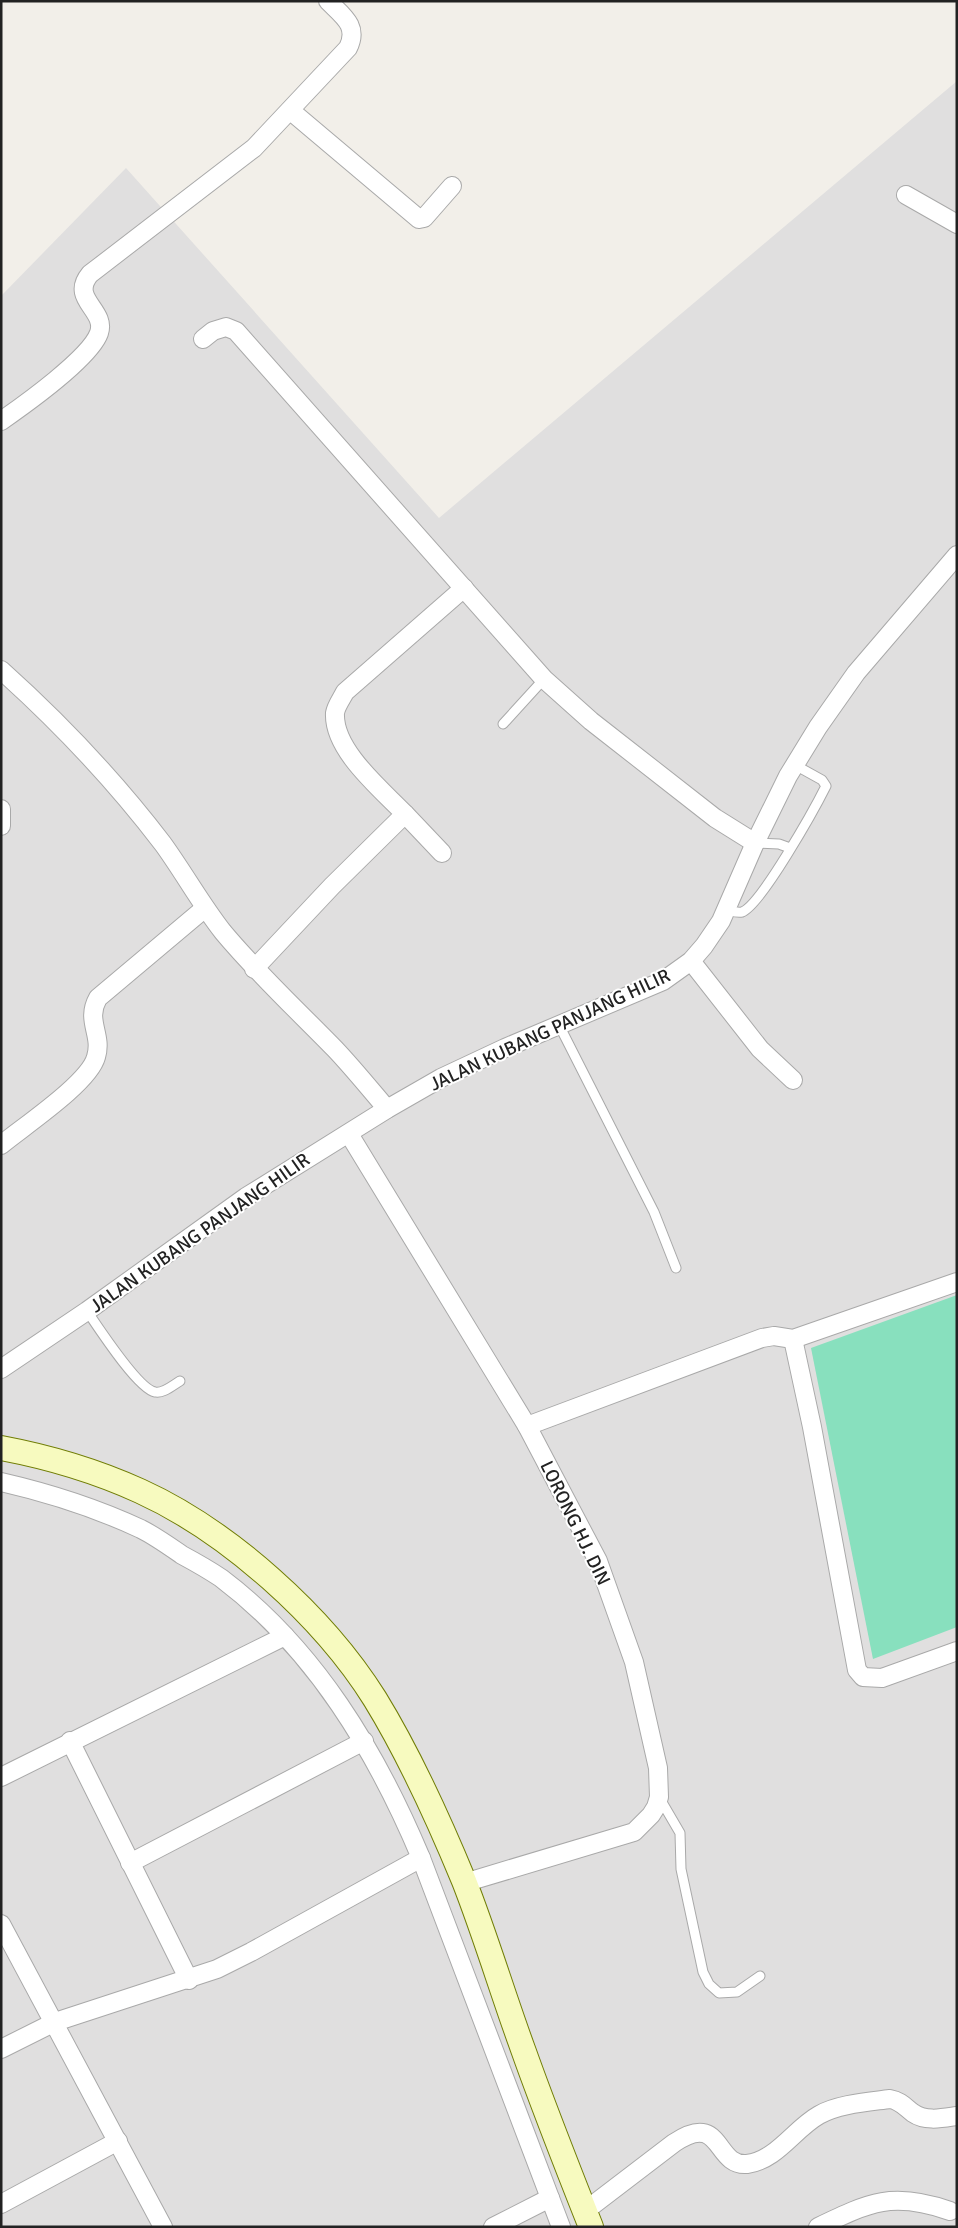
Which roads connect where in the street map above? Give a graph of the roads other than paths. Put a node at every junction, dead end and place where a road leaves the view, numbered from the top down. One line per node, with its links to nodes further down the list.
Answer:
1 (328, 1): 2 (street)
2 (291, 112): 3 (street); 7 (street)
3 (452, 186)
4 (906, 195): 5 (street)
5 (957, 224)
6 (203, 339): 9 (street)
7 (1, 421)
8 (957, 555): 13 (street, JALAN KUBANG PANJANG HILIR)
9 (464, 588): 11 (street); 15 (street)
10 (1, 670): 20 (street)
11 (544, 679): 12 (lane); 17 (street)
12 (503, 724)
13 (795, 765): 17 (street, JALAN KUBANG PANJANG HILIR); 18 (lane)
14 (1, 809): 16 (street)
15 (405, 814): 19 (street); 23 (street)
16 (1, 826)
17 (755, 843): 18 (lane); 21 (street, JALAN KUBANG PANJANG HILIR)
18 (790, 848): 21 (lane)
19 (442, 853)
20 (205, 908): 23 (street); 28 (street)
21 (726, 910): 22 (street, JALAN KUBANG PANJANG HILIR)
22 (691, 961): 24 (street, JALAN KUBANG PANJANG HILIR); 25 (street)
23 (254, 969): 26 (street)
24 (559, 1025): 26 (street, JALAN KUBANG PANJANG HILIR); 29 (lane)
25 (794, 1080)
26 (387, 1109): 27 (street, JALAN KUBANG PANJANG HILIR)
27 (349, 1134): 31 (street, JALAN KUBANG PANJANG HILIR); 35 (street, LORONG HJ. DIN)
28 (1, 1145)
29 (676, 1268)
30 (957, 1282): 32 (street)
31 (87, 1311): 33 (street, JALAN KUBANG PANJANG HILIR); 34 (lane)
32 (793, 1339): 35 (street); 39 (street)
33 (1, 1369)
34 (180, 1381)
35 (527, 1426): 43 (street, LORONG HJ. DIN)
36 (1, 1448): 46 (main road)
37 (1, 1482): 38 (street)
38 (285, 1636): 40 (street); 41 (street)
39 (957, 1651)
40 (70, 1741): 42 (street); 45 (street)
41 (364, 1741): 44 (street); 45 (street)
42 (1, 1777)
43 (659, 1797): 46 (street); 48 (lane)
44 (421, 1858): 49 (street); 55 (street)
45 (130, 1862): 49 (street)
46 (464, 1882): 53 (main road)
47 (2, 1925): 50 (street)
48 (760, 1976)
49 (189, 1980): 50 (street)
50 (54, 2022): 51 (street); 54 (street)
51 (1, 2049)
52 (957, 2116): 59 (street)
53 (557, 2140): 55 (street); 59 (main road)
54 (118, 2141): 57 (street); 60 (street)
55 (532, 2151): 56 (street)
56 (550, 2198): 61 (street); 62 (street)
57 (1, 2204)
58 (950, 2211): 63 (street)
59 (588, 2219)
60 (163, 2227)
61 (493, 2227)
62 (561, 2227)
63 (818, 2227)

